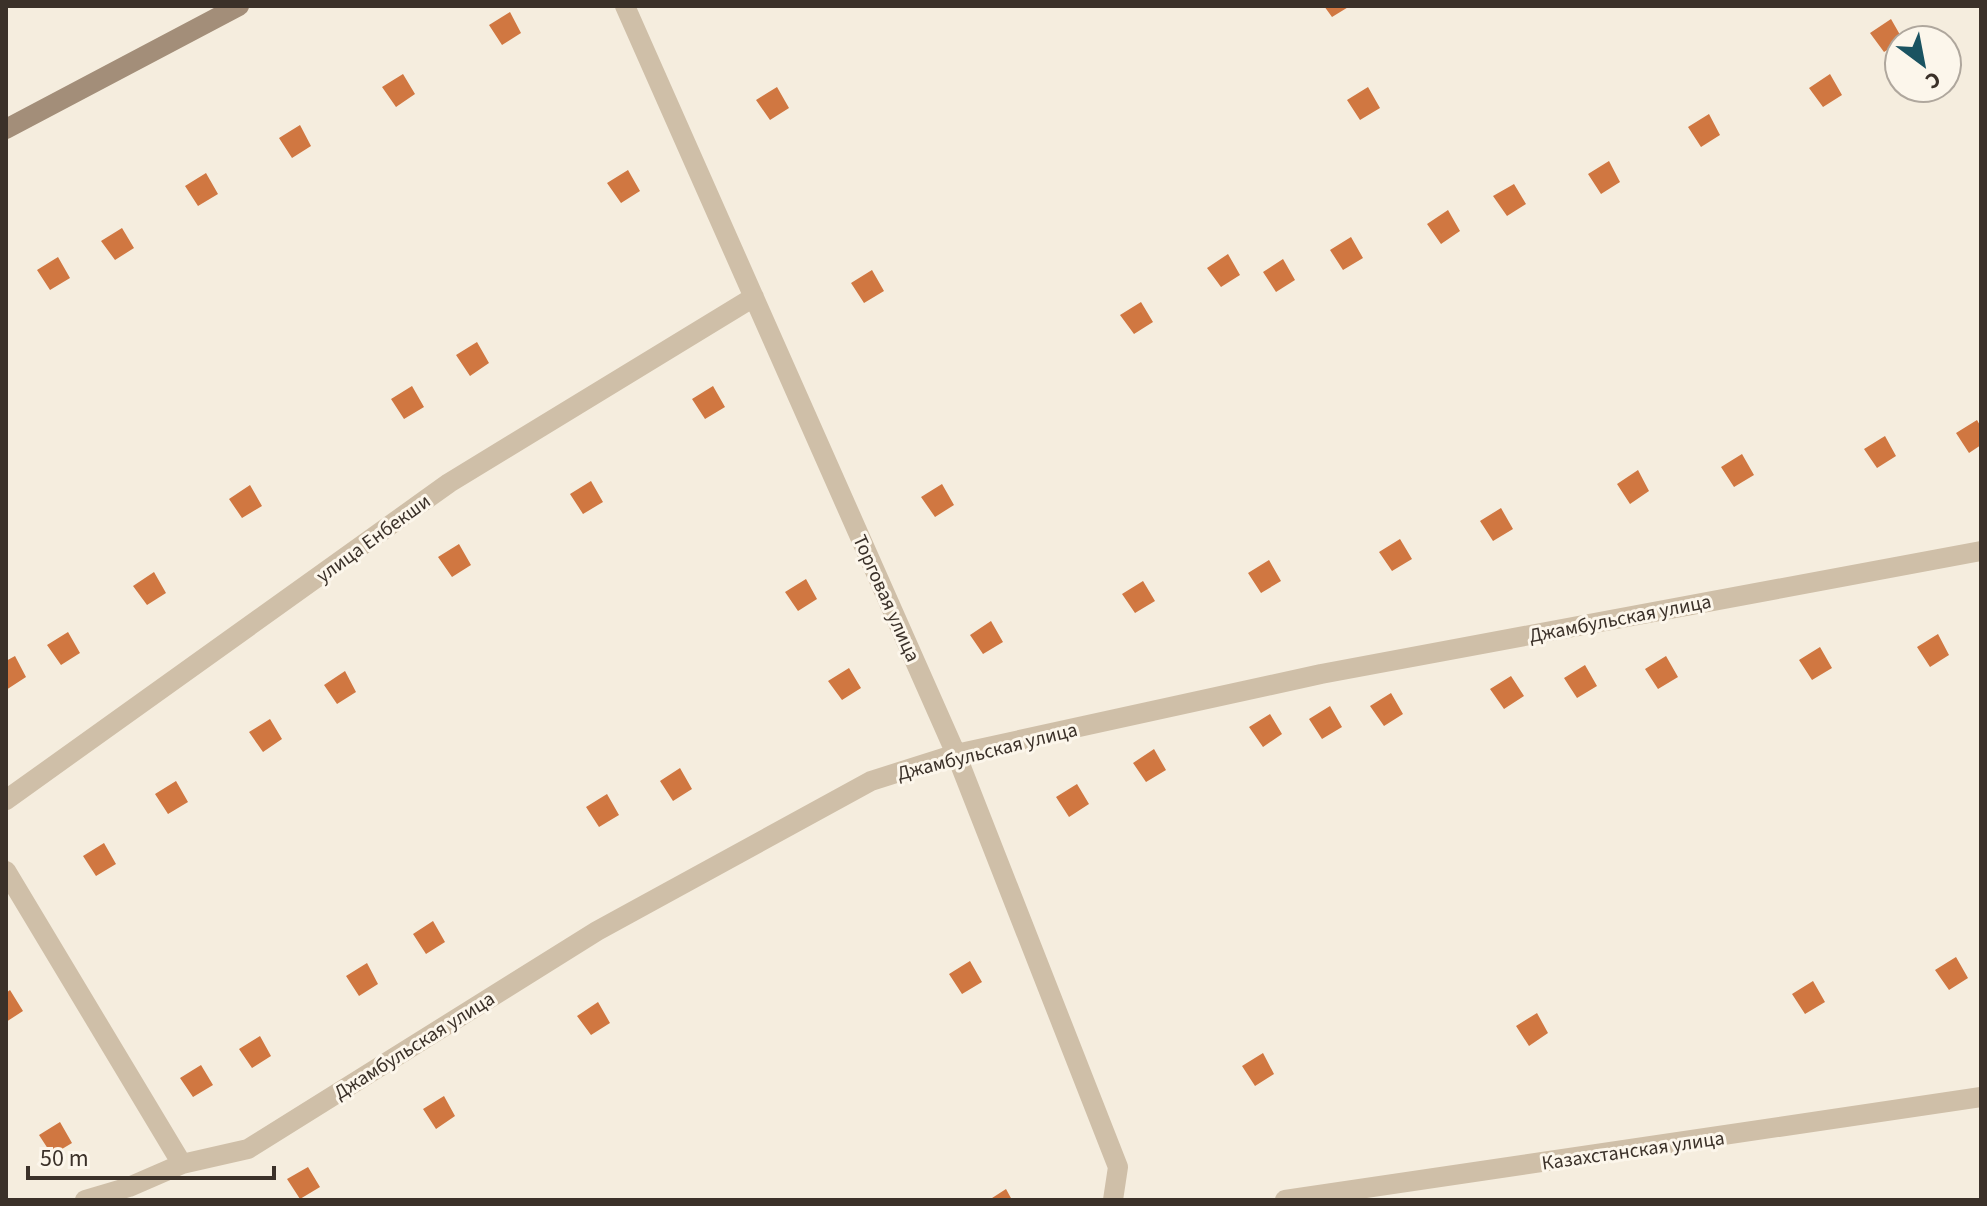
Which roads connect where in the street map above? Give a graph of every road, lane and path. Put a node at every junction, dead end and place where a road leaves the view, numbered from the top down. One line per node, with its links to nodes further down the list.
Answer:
1 (239, 6): 3 (main road)
2 (625, 6): 4 (street, Торговая улица)
3 (6, 129)
4 (754, 297): 6 (street, Торговая улица); 7 (street, улица Енбекши)
5 (1981, 551): 6 (street, Джамбульская улица)
6 (956, 754): 10 (street, Джамбульская улица); 12 (street, Торговая улица)
7 (6, 800)
8 (6, 871): 10 (street)
9 (1981, 1097): 13 (street, Казахстанская улица)
10 (182, 1164): 11 (street, Джамбульская улица)
11 (85, 1200)
12 (1113, 1200)
13 (1285, 1200)

